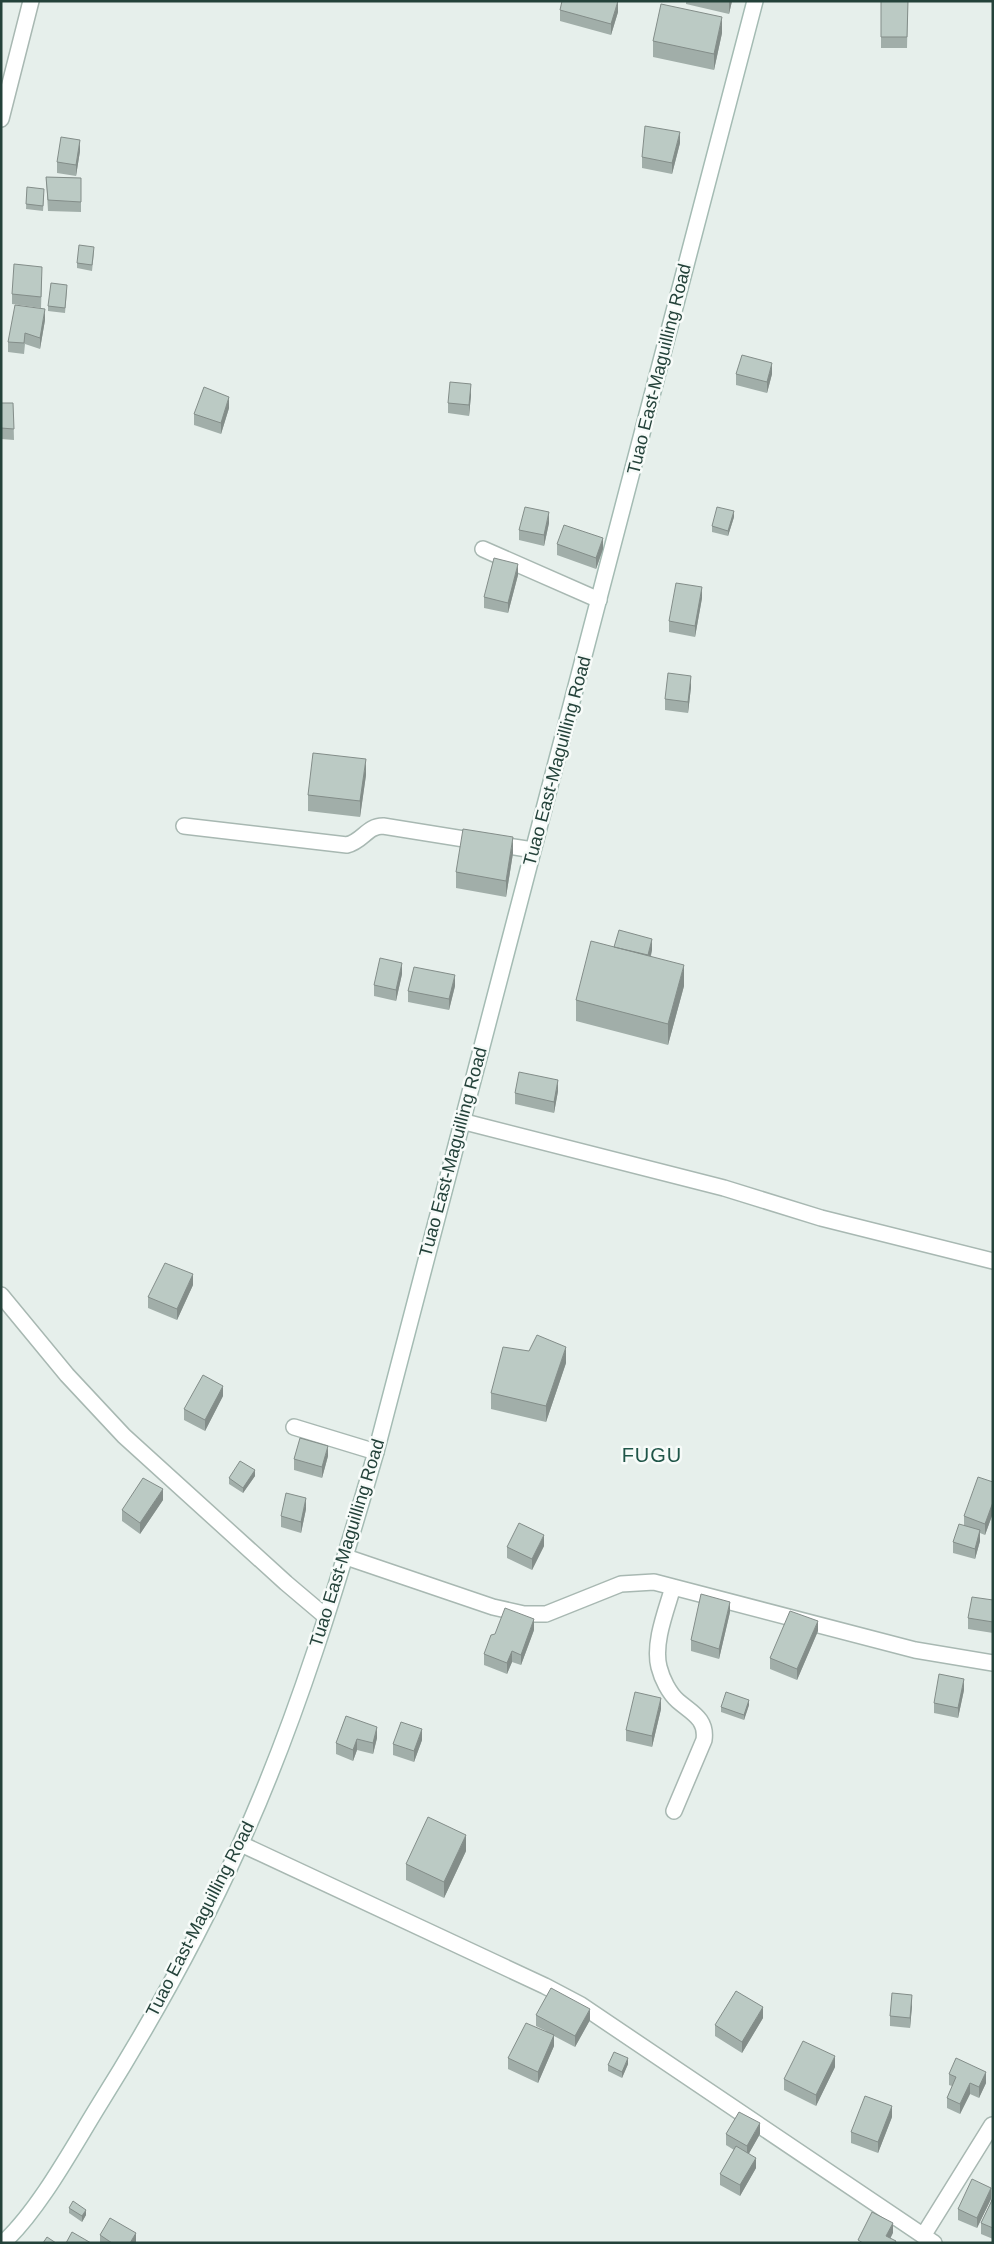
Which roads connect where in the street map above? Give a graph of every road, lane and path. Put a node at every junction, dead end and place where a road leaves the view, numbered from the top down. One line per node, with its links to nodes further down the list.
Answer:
1 (31, 1): 3 (street)
2 (755, 1): 5 (street, Tuao East-Maguilling Road)
3 (1, 119)
4 (483, 549): 5 (street)
5 (599, 600): 7 (street, Tuao East-Maguilling Road)
6 (184, 826): 7 (street)
7 (533, 850): 8 (street, Tuao East-Maguilling Road)
8 (461, 1121): 9 (street); 12 (street, Tuao East-Maguilling Road)
9 (993, 1261)
10 (1, 1295): 15 (street)
11 (294, 1427): 12 (street)
12 (376, 1452): 13 (street, Tuao East-Maguilling Road)
13 (346, 1557): 14 (street); 15 (street, Tuao East-Maguilling Road)
14 (672, 1587): 16 (street); 17 (street)
15 (325, 1616): 18 (street, Tuao East-Maguilling Road)
16 (993, 1663)
17 (674, 1811)
18 (241, 1844): 20 (street); 21 (street, Tuao East-Maguilling Road)
19 (992, 2125): 20 (street)
20 (928, 2240)
21 (3, 2243)

